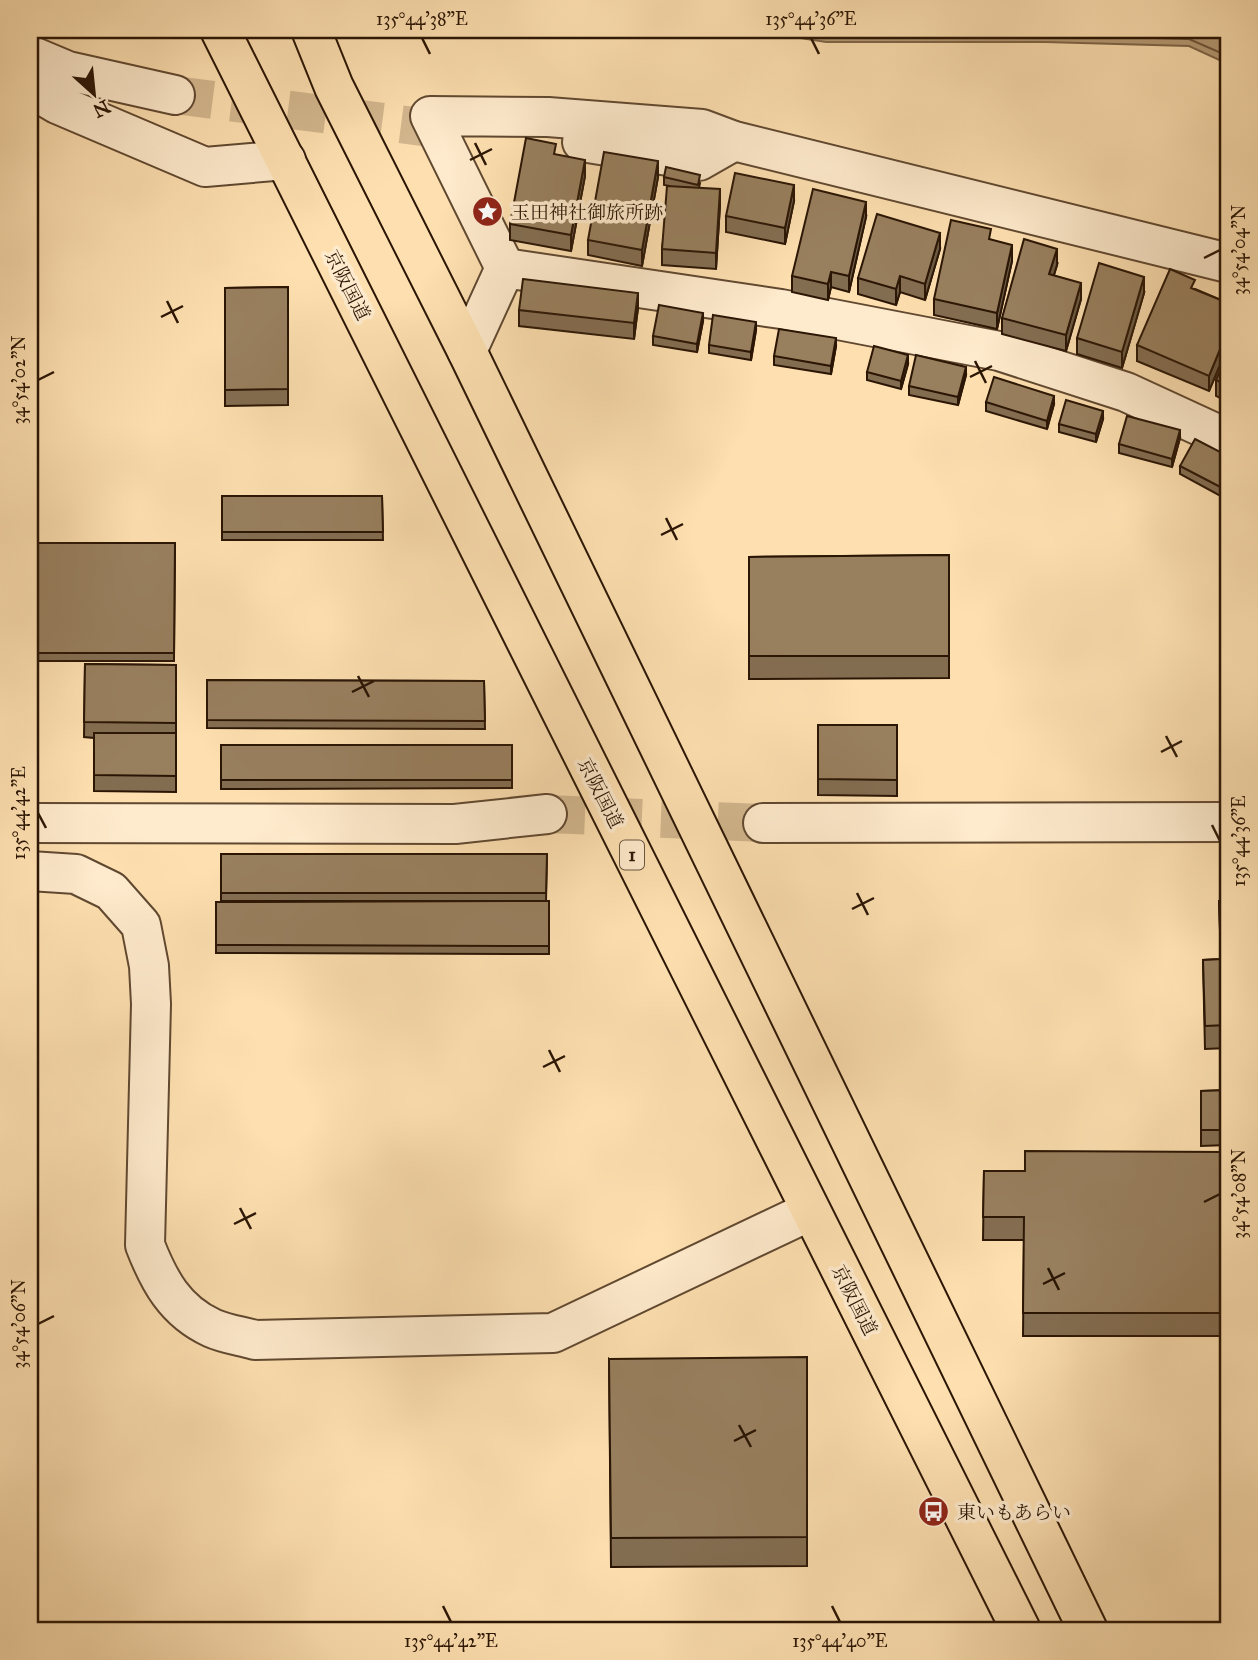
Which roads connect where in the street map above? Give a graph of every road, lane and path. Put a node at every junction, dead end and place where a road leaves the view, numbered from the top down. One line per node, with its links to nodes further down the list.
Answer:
1 (220, 30): 8 (highway, 京阪国道 / 1)
2 (311, 30): 11 (highway)
3 (30, 55): 5 (street)
4 (30, 88): 8 (street)
5 (175, 95)
6 (453, 131): 7 (street)
7 (734, 141): 9 (street); 10 (street)
8 (286, 160): 18 (highway, 京阪国道 / 1)
9 (1228, 263)
10 (505, 268): 11 (street); 12 (street)
11 (467, 351): 20 (highway)
12 (1228, 439)
13 (547, 814): 15 (street)
14 (1228, 822): 16 (street)
15 (30, 823)
16 (762, 823)
17 (30, 871): 18 (street)
18 (810, 1211): 19 (highway, 京阪国道 / 1)
19 (1021, 1630)
20 (1088, 1630)

